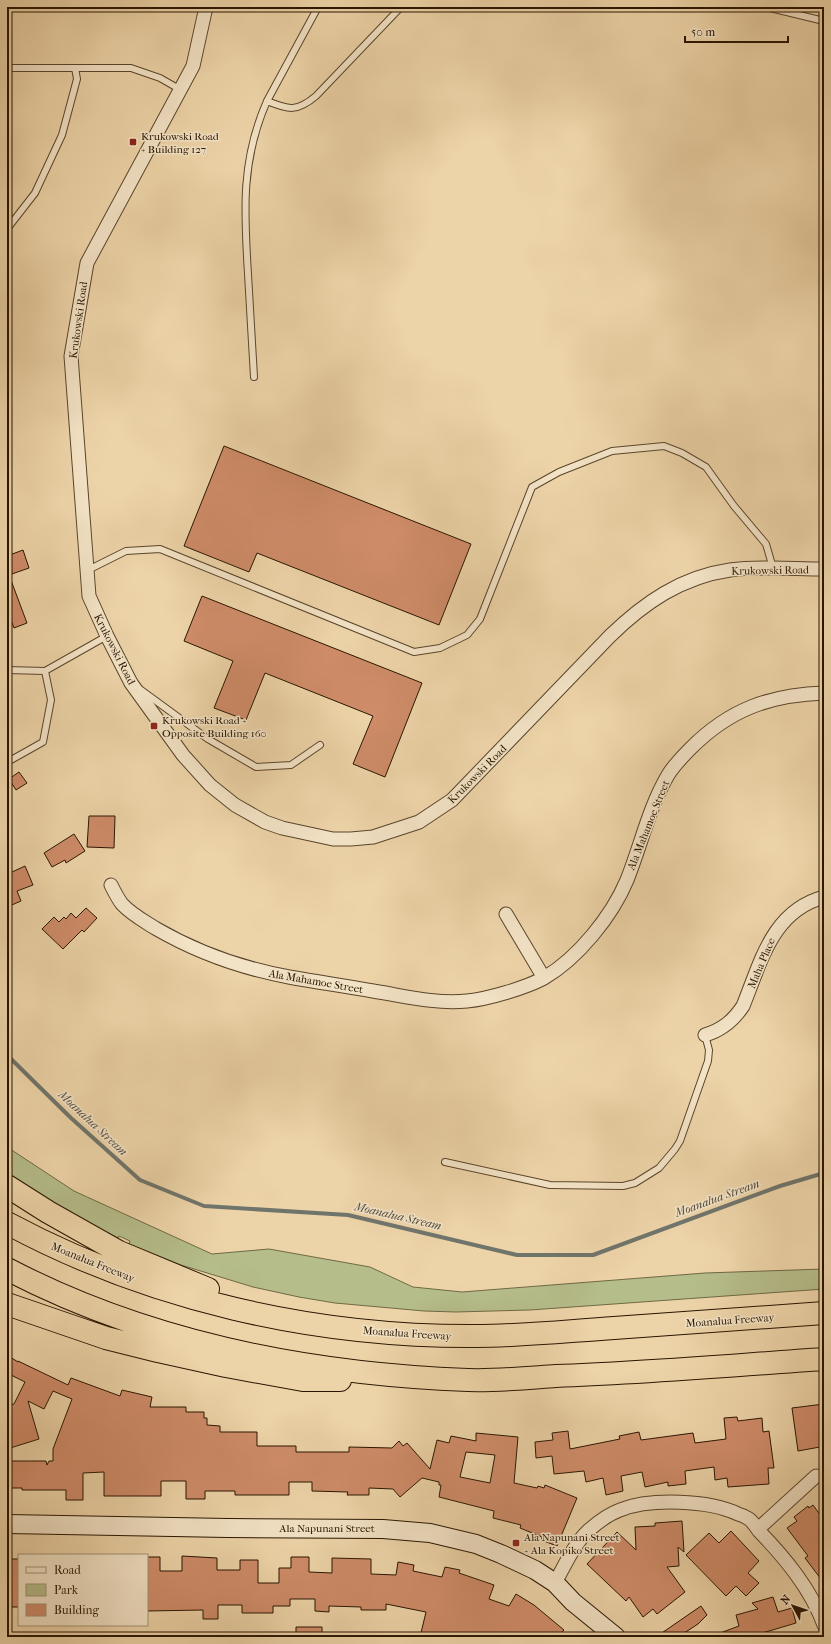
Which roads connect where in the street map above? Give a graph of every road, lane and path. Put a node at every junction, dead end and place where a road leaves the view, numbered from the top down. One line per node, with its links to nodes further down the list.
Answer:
1 (206, 7): 9 (street, Krukowski Road)
2 (318, 7): 10 (lane)
3 (401, 7): 10 (lane)
4 (766, 7): 5 (lane)
5 (789, 10): 6 (lane)
6 (824, 21)
7 (7, 68): 8 (lane)
8 (75, 68): 9 (lane); 11 (lane)
9 (180, 90): 15 (street, Krukowski Road)
10 (267, 101): 12 (lane)
11 (7, 229)
12 (254, 377)
13 (773, 568): 14 (street, Krukowski Road); 15 (lane); 19 (street, Krukowski Road)
14 (824, 569)
15 (88, 570): 16 (street, Krukowski Road)
16 (107, 636): 18 (lane); 19 (street, Krukowski Road)
17 (7, 670): 18 (lane)
18 (45, 671): 22 (lane)
19 (131, 683): 21 (lane)
20 (824, 693): 26 (street, Ala Mahamoe Street)
21 (320, 745)
22 (7, 760)
23 (111, 885): 26 (street, Ala Mahamoe Street)
24 (824, 897): 27 (street, Maha Place)
25 (506, 914): 26 (street)
26 (544, 978)
27 (705, 1035): 28 (lane)
28 (445, 1162)
29 (7, 1186): 34 (highway)
30 (7, 1223): 34 (highway, Moanalua Freeway)
31 (7, 1269): 36 (highway)
32 (7, 1304): 36 (highway)
33 (824, 1313): 34 (highway, Moanalua Freeway)
34 (281, 1319)
35 (824, 1359): 36 (highway)
36 (470, 1380)
37 (816, 1476): 39 (street)
38 (7, 1524): 40 (street, Ala Napunani Street)
39 (758, 1529): 40 (street); 41 (street)
40 (555, 1583): 42 (street, Ala Napunani Street)
41 (824, 1625)
42 (616, 1637)

